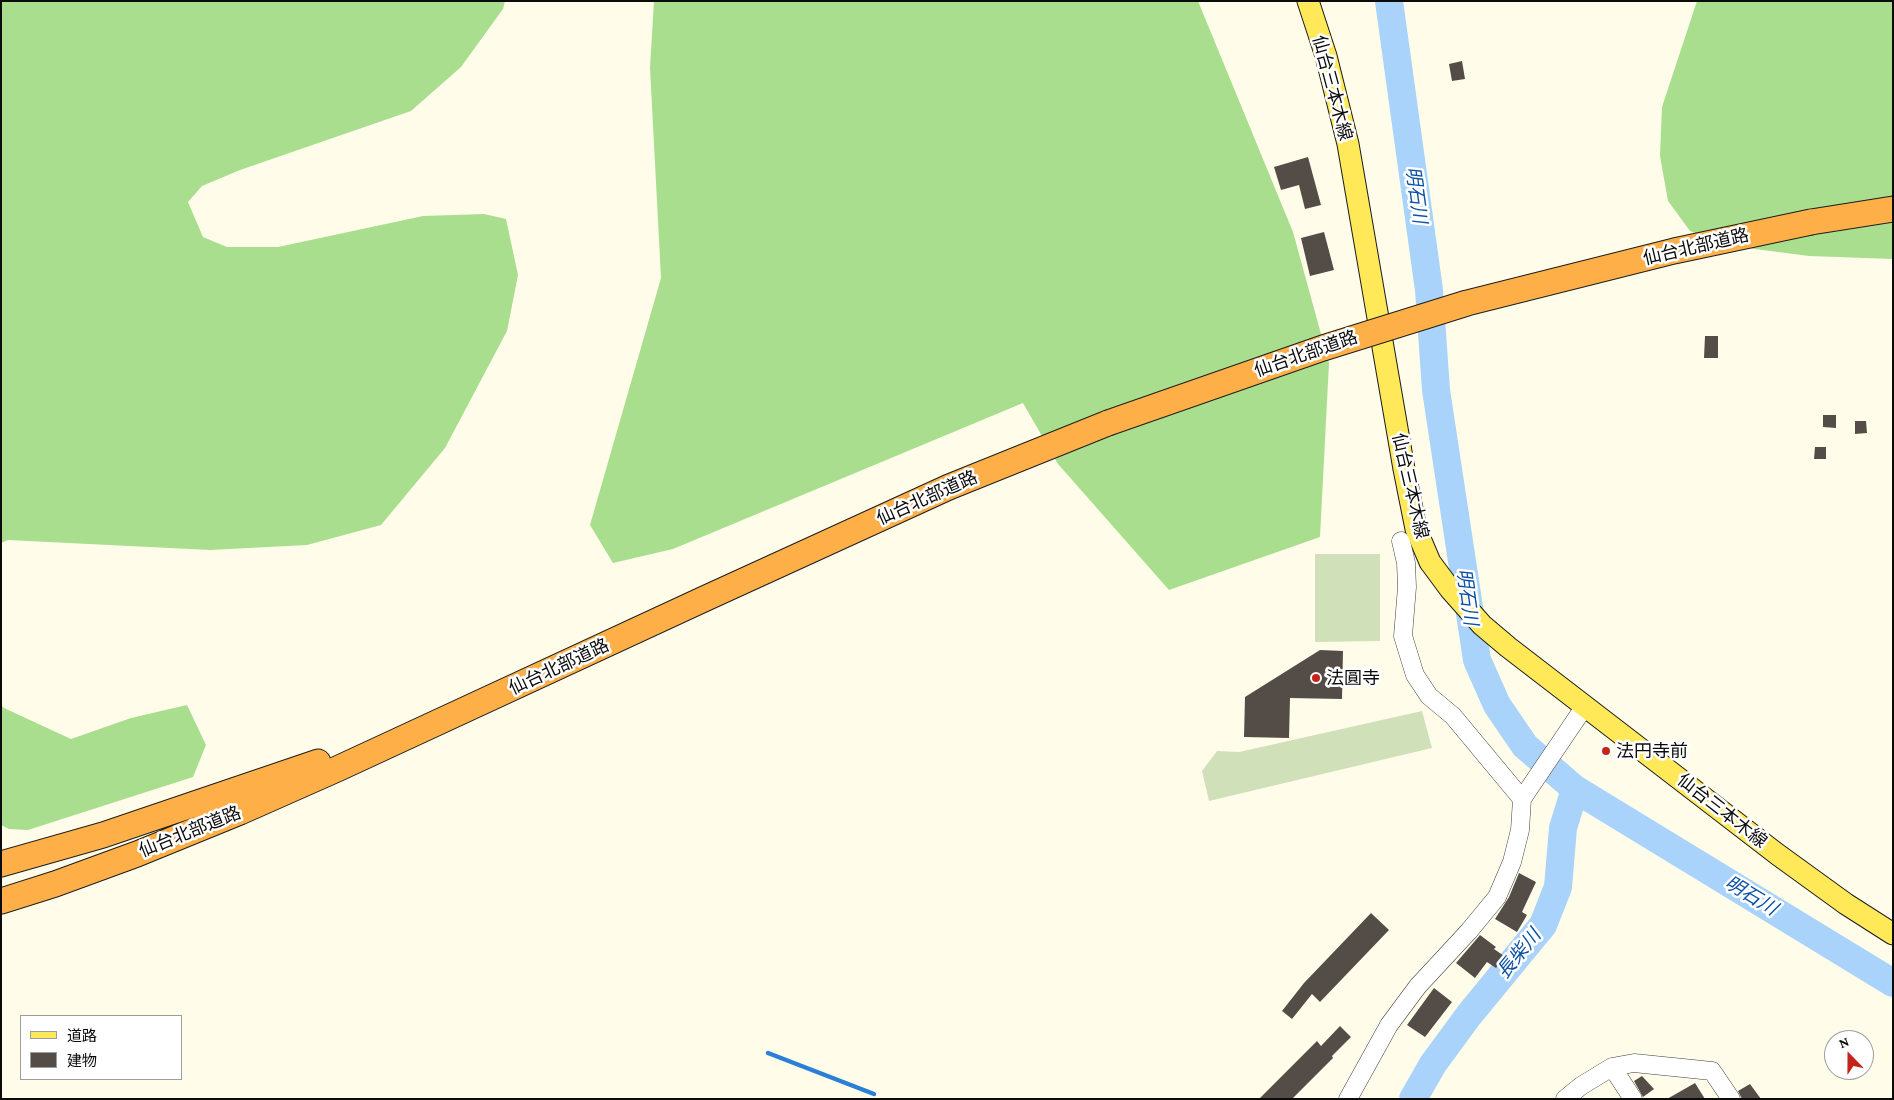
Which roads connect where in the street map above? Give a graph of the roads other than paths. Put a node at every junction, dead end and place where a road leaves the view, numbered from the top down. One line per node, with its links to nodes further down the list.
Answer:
1 (1308, 1): 5 (main road, 仙台三本木線)
2 (1893, 209): 4 (highway, 仙台北部道路, bridge)
3 (1401, 541): 6 (street)
4 (503, 693): 7 (highway); 8 (highway, 仙台北部道路)
5 (1585, 706): 6 (street); 9 (main road, 仙台三本木線)
6 (1522, 799): 11 (street)
7 (1, 864)
8 (1, 901)
9 (1893, 934)
10 (1612, 1067): 12 (street); 13 (street); 14 (street)
11 (1348, 1099)
12 (1565, 1099)
13 (1633, 1099)
14 (1731, 1099)

